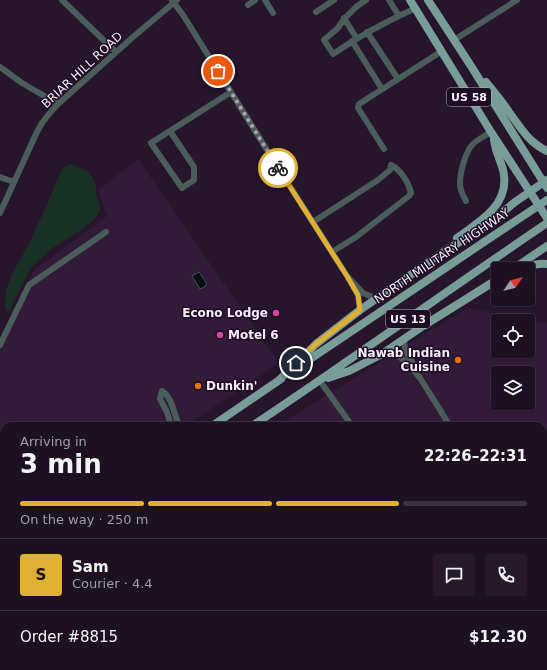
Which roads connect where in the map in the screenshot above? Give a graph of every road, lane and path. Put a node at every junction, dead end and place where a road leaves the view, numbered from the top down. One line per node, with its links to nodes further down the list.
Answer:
1 (62, 0): 21 (street)
2 (255, 0): 11 (street)
3 (265, 0): 14 (street)
4 (334, 0): 13 (street)
5 (366, 0): 16 (street)
6 (389, 0): 15 (street)
7 (410, 0): 12 (main road, US 58)
8 (428, 0): 19 (main road, US 58)
9 (517, 0): 19 (street)
10 (174, 1): 21 (street, BRIAR HILL ROAD); 26 (street)
11 (248, 5)
12 (416, 8): 15 (street); 20 (main road, US 58)
13 (316, 12)
14 (274, 13)
15 (399, 16): 17 (street)
16 (344, 18): 18 (street); 18 (street)
17 (367, 32): 18 (street); 24 (street)
18 (354, 40): 25 (street)
19 (454, 40): 22 (main road, US 58)
20 (442, 51): 24 (street); 29 (main road, US 58)
21 (116, 52): 27 (street, BRIAR HILL ROAD)
22 (471, 66): 31 (main road); 34 (main road, US 58)
23 (0, 67): 27 (street)
24 (398, 79): 25 (street)
25 (382, 89): 30 (street)
26 (231, 92): 28 (street); 40 (street)
27 (58, 104): 33 (street, BRIAR HILL ROAD)
28 (170, 131): 28 (street)
29 (491, 132): 35 (main road, US 58); 37 (street); 48 (main road)
30 (384, 149)
31 (547, 151)
32 (0, 177): 33 (street)
33 (14, 182): 38 (street, BRIAR HILL ROAD)
34 (546, 184): 35 (main road)
35 (530, 192): 39 (main road, US 58); 48 (main road)
36 (547, 200): 57 (main road, NORTH MILITARY HIGHWAY / US 13, bridge)
37 (466, 201)
38 (0, 213)
39 (547, 218)
40 (313, 222): 44 (street); 44 (street)
41 (547, 223): 58 (main road, US 13)
42 (106, 232): 54 (street)
43 (547, 246): 45 (main road)
44 (332, 252): 49 (street)
45 (523, 262)
46 (535, 264): 47 (main road)
47 (547, 264)
48 (416, 271): 51 (main road)
49 (347, 276): 51 (street); 52 (street)
50 (491, 284): 53 (main road)
51 (377, 299): 52 (main road)
52 (360, 310): 57 (main road)
53 (404, 340): 55 (main road); 56 (street)
54 (0, 345)
55 (391, 349): 56 (street); 58 (main road)
56 (420, 378): 64 (street)
57 (278, 381): 61 (main road, NORTH MILITARY HIGHWAY / US 13)
58 (320, 381): 62 (main road, US 13); 63 (street)
59 (170, 422): 60 (street)
60 (178, 422)
61 (218, 422)
62 (258, 422)
63 (349, 422)
64 (448, 422)

